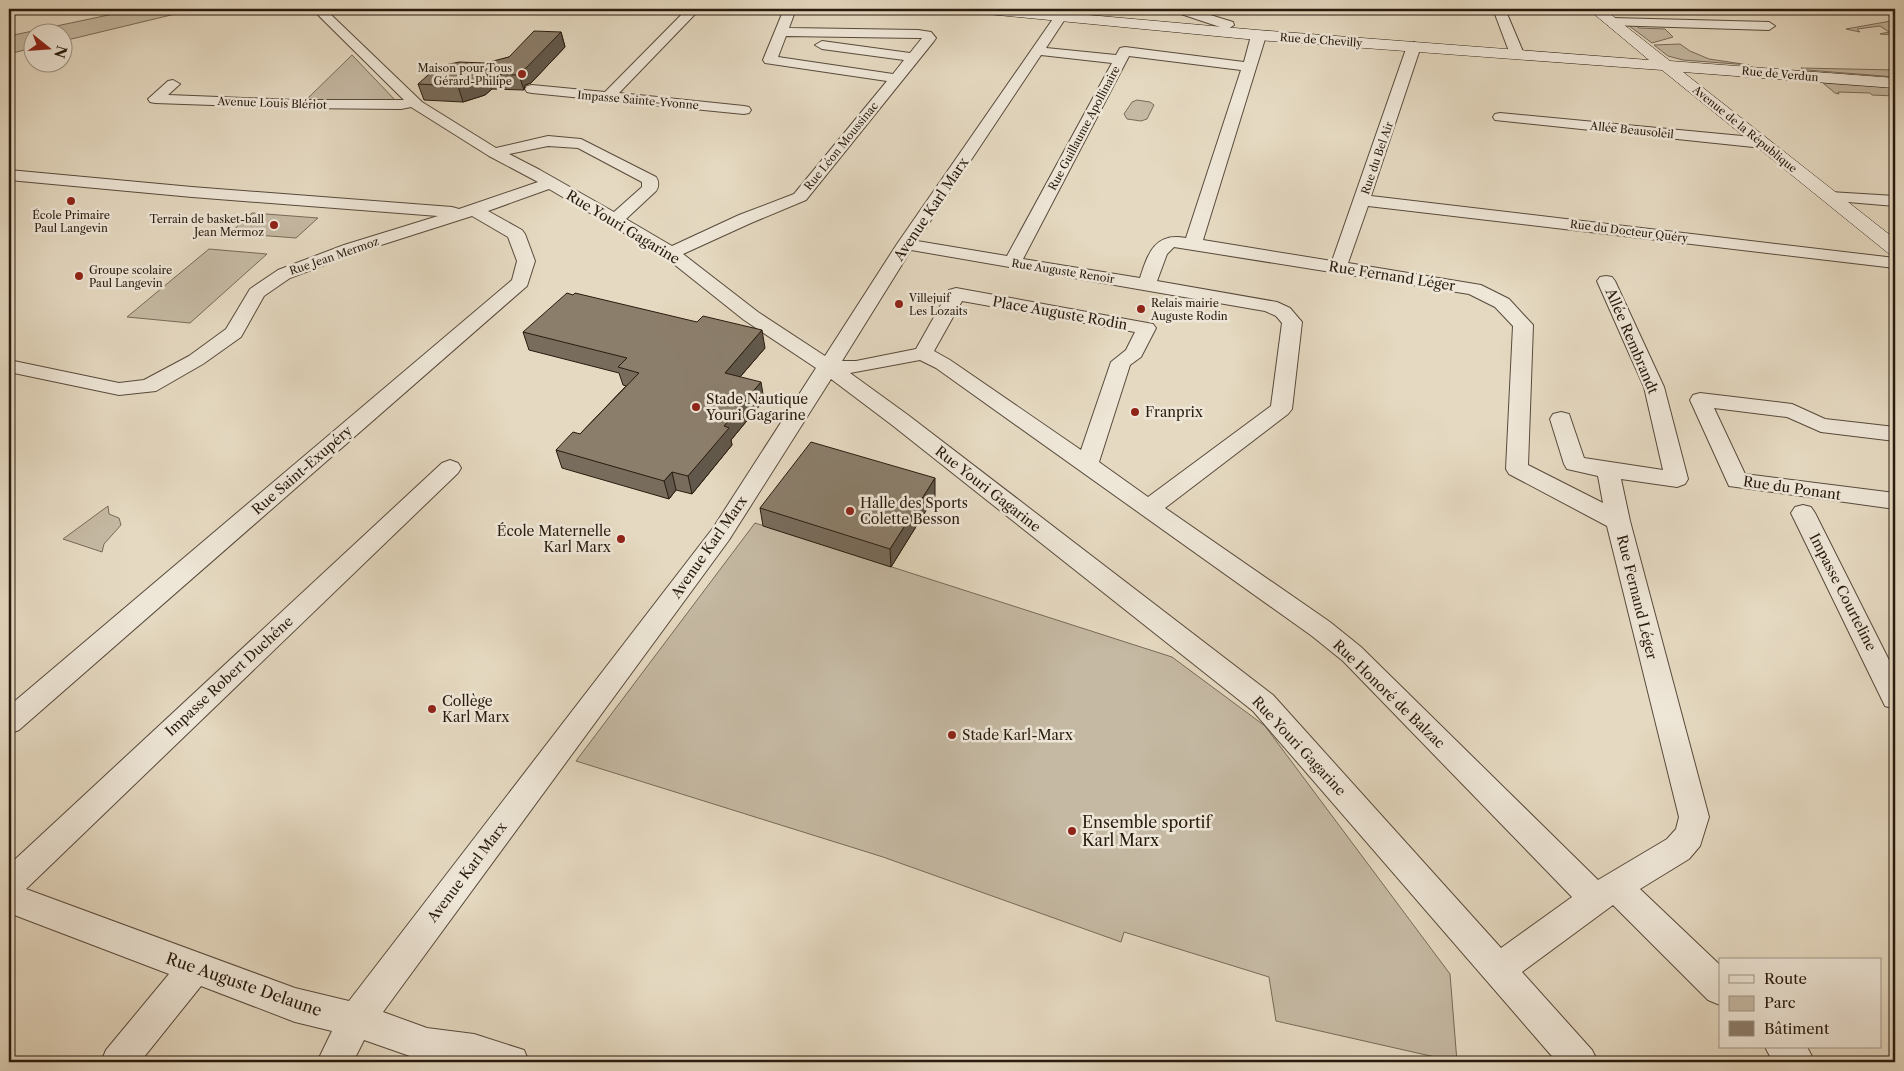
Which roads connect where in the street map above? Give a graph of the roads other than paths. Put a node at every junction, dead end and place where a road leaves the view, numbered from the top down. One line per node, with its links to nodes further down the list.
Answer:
1 (318, 9): 26 (street, Rue Youri Gagarine)
2 (694, 9): 25 (street)
3 (790, 9): 12 (street)
4 (977, 9): 8 (street, Rue de Chevilly)
5 (1179, 9): 10 (street)
6 (1499, 9): 16 (street)
7 (1595, 9): 9 (street, Avenue de la République)
8 (1060, 16): 10 (street, Rue de Chevilly); 15 (street, Avenue Karl Marx)
9 (1612, 22): 11 (street); 19 (street, Avenue de la République)
10 (1229, 25): 13 (street, Rue de Chevilly)
11 (1769, 26)
12 (780, 35): 17 (street); 17 (street, Rue Léon Moussinac); 21 (street)
13 (1257, 35): 14 (street, Rue de Chevilly); 20 (street)
14 (1414, 46): 16 (street, Rue de Chevilly); 34 (street, Rue du Bel Air)
15 (1038, 51): 18 (street); 38 (street, Avenue Karl Marx)
16 (1518, 54): 19 (street, Rue de Chevilly)
17 (912, 57): 21 (street, Rue Léon Moussinac)
18 (1120, 60): 20 (street, Rue Guillaume Apollinaire); 43 (street, Rue Guillaume Apollinaire)
19 (1665, 64): 22 (street, Rue de Verdun); 29 (street, Avenue de la République)
20 (1249, 67): 39 (street)
21 (895, 78): 41 (street, Rue Léon Moussinac)
22 (1895, 83)
23 (173, 84): 26 (street, Avenue Louis Blériot)
24 (532, 89): 25 (street, Impasse Sainte-Yvonne)
25 (608, 97): 27 (street, Impasse Sainte-Yvonne)
26 (414, 102): 30 (street, Rue Youri Gagarine)
27 (744, 110)
28 (1500, 117): 29 (street, Allée Beausoleil)
29 (1763, 143): 33 (street, Avenue de la République)
30 (494, 153): 32 (street, Rue Youri Gagarine); 37 (street)
31 (9, 175): 36 (street, Rue Jean Mermoz)
32 (550, 183): 36 (street, Rue Jean Mermoz); 37 (street, Rue Youri Gagarine)
33 (1830, 197): 35 (street); 40 (street, Avenue de la République)
34 (1363, 200): 42 (street, Rue du Docteur Quéry); 44 (street, Rue du Bel Air)
35 (1895, 201)
36 (469, 212): 49 (street, Rue Jean Mermoz); 61 (street, Rue Saint-Exupéry)
37 (614, 221): 41 (street, Rue Youri Gagarine)
38 (906, 244): 43 (street, Rue Auguste Renoir); 50 (street, Avenue Karl Marx)
39 (1193, 244): 44 (street, Rue Fernand Léger); 46 (street)
40 (1895, 249)
41 (671, 254): 50 (street, Rue Youri Gagarine)
42 (1895, 262)
43 (1012, 263): 46 (street, Rue Auguste Renoir)
44 (1338, 268): 59 (street, Rue Fernand Léger)
45 (1606, 281): 55 (street, Allée Rembrandt)
46 (1147, 285): 57 (street, Rue Auguste Renoir)
47 (923, 353): 48 (street); 50 (street); 53 (street, Place Auguste Rodin)
48 (943, 364): 50 (street); 53 (street)
49 (9, 366)
50 (838, 374): 66 (street, Rue Youri Gagarine); 68 (street, Avenue Karl Marx)
51 (1561, 419): 55 (street, Allée Rembrandt)
52 (1894, 436): 56 (street, Rue du Ponant)
53 (1088, 464): 57 (street, Rue Honoré de Balzac)
54 (450, 468): 62 (street, Impasse Robert Duchêne)
55 (1608, 470): 59 (street)
56 (1895, 501)
57 (1149, 508): 63 (street, Rue Honoré de Balzac)
58 (1803, 514): 60 (street, Impasse Courteline)
59 (1618, 521): 63 (street, Rue Fernand Léger)
60 (1895, 698)
61 (9, 722)
62 (9, 885)
63 (1605, 893): 66 (street, Rue Fernand Léger); 67 (street, Rue Honoré de Balzac)
64 (9, 898): 65 (street, Rue Auguste Delaune)
65 (195, 968): 68 (street, Rue Auguste Delaune); 70 (street)
66 (1499, 969): 73 (street, Rue Youri Gagarine)
67 (1719, 987)
68 (356, 1020): 71 (street, Avenue Karl Marx); 72 (street, Rue Auguste Delaune)
69 (1783, 1048): 74 (street)
70 (118, 1062)
71 (334, 1062)
72 (512, 1062)
73 (1580, 1062)
74 (1797, 1062)

